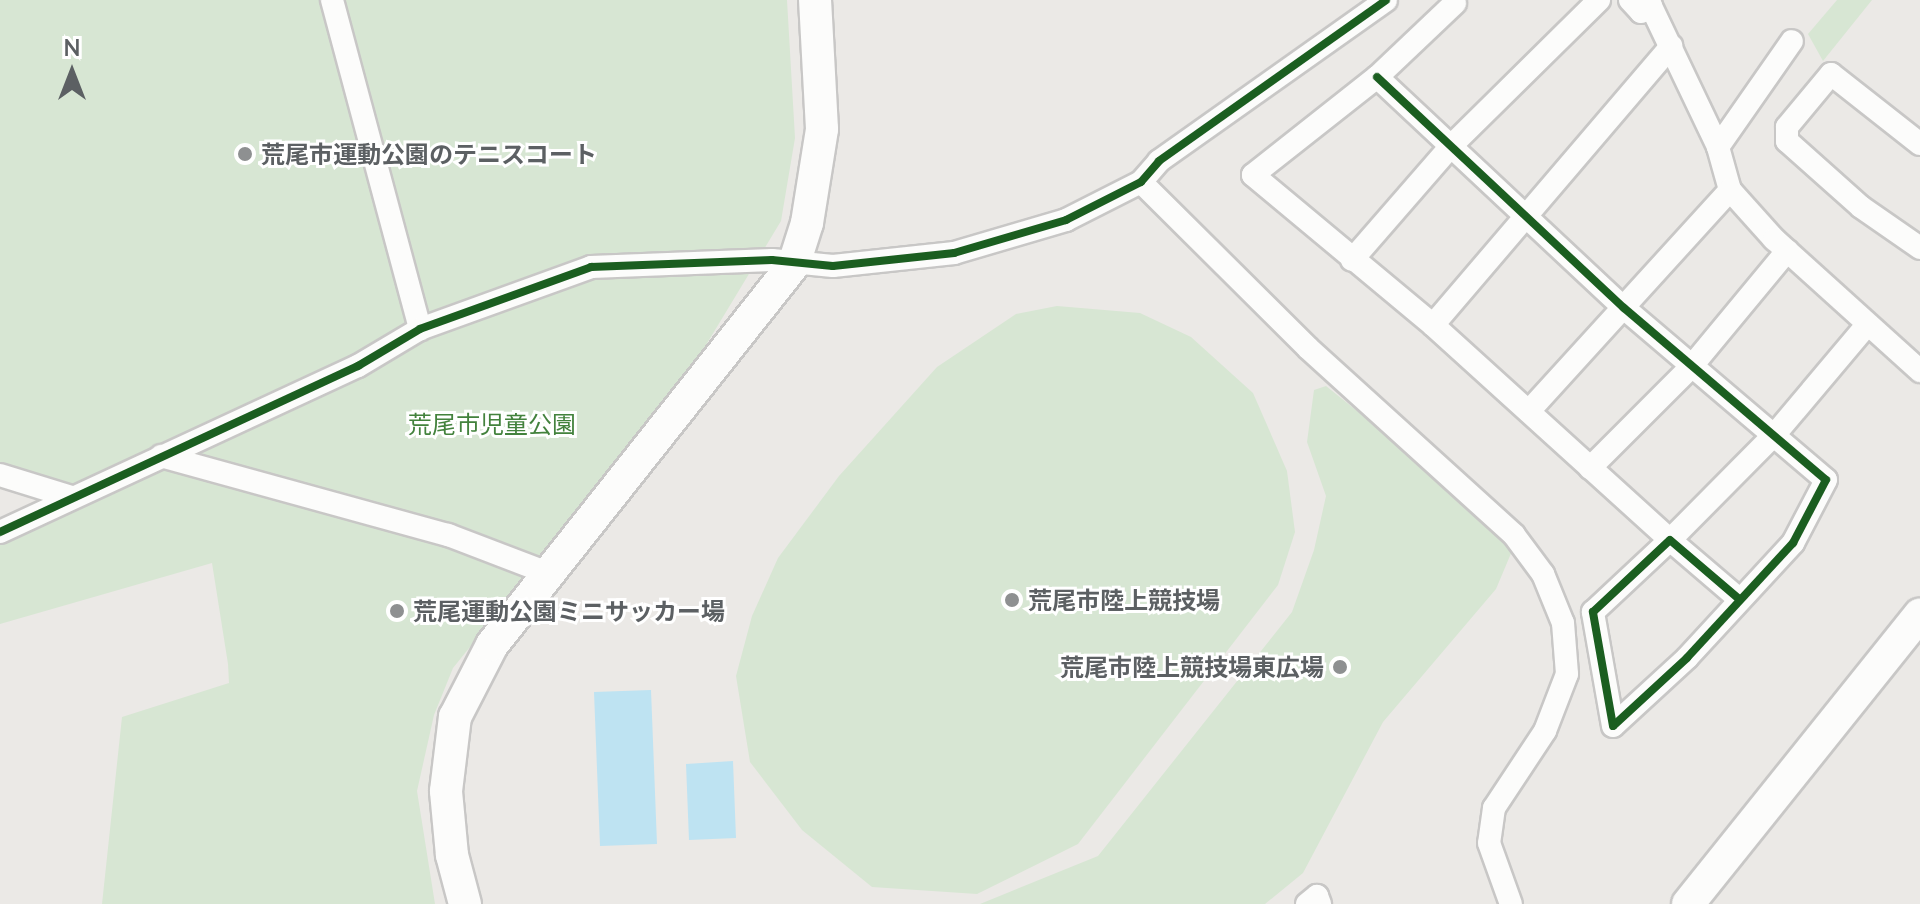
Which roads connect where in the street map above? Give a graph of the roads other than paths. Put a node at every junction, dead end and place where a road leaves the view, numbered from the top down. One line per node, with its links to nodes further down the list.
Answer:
1 (332, 0): 23 (street)
2 (815, 0): 19 (street)
3 (1386, 0): 13 (street)
4 (1599, 0): 11 (street)
5 (1643, 2): 8 (street)
6 (1455, 3): 9 (street)
7 (1792, 41): 12 (street)
8 (1671, 46): 12 (street); 15 (street)
9 (1377, 77): 11 (street); 18 (street)
10 (1920, 144): 16 (street)
11 (1451, 146): 15 (street); 18 (street)
12 (1718, 147): 14 (street)
13 (1141, 182): 19 (street); 40 (street)
14 (1730, 190): 17 (street); 20 (street)
15 (1524, 214): 20 (street); 21 (street)
16 (1920, 248)
17 (1787, 251): 22 (street); 24 (street)
18 (1352, 260): 21 (street)
19 (794, 264): 23 (street); 34 (street)
20 (1624, 308): 24 (street); 26 (street)
21 (1433, 325): 26 (street)
22 (1867, 325): 25 (street); 27 (street)
23 (420, 329): 28 (street)
24 (1691, 367): 27 (street); 29 (street)
25 (1920, 371)
26 (1529, 411): 29 (street)
27 (1776, 433): 33 (street); 35 (street)
28 (161, 456): 31 (street); 34 (street)
29 (1590, 468): 33 (street)
30 (0, 475): 31 (street)
31 (71, 497): 32 (street)
32 (0, 532)
33 (1670, 540): 35 (street); 35 (street)
34 (553, 575): 37 (street)
35 (1739, 599)
36 (1916, 626): 41 (street)
37 (465, 904)
38 (1307, 904): 39 (street)
39 (1320, 904)
40 (1511, 904)
41 (1688, 904)

